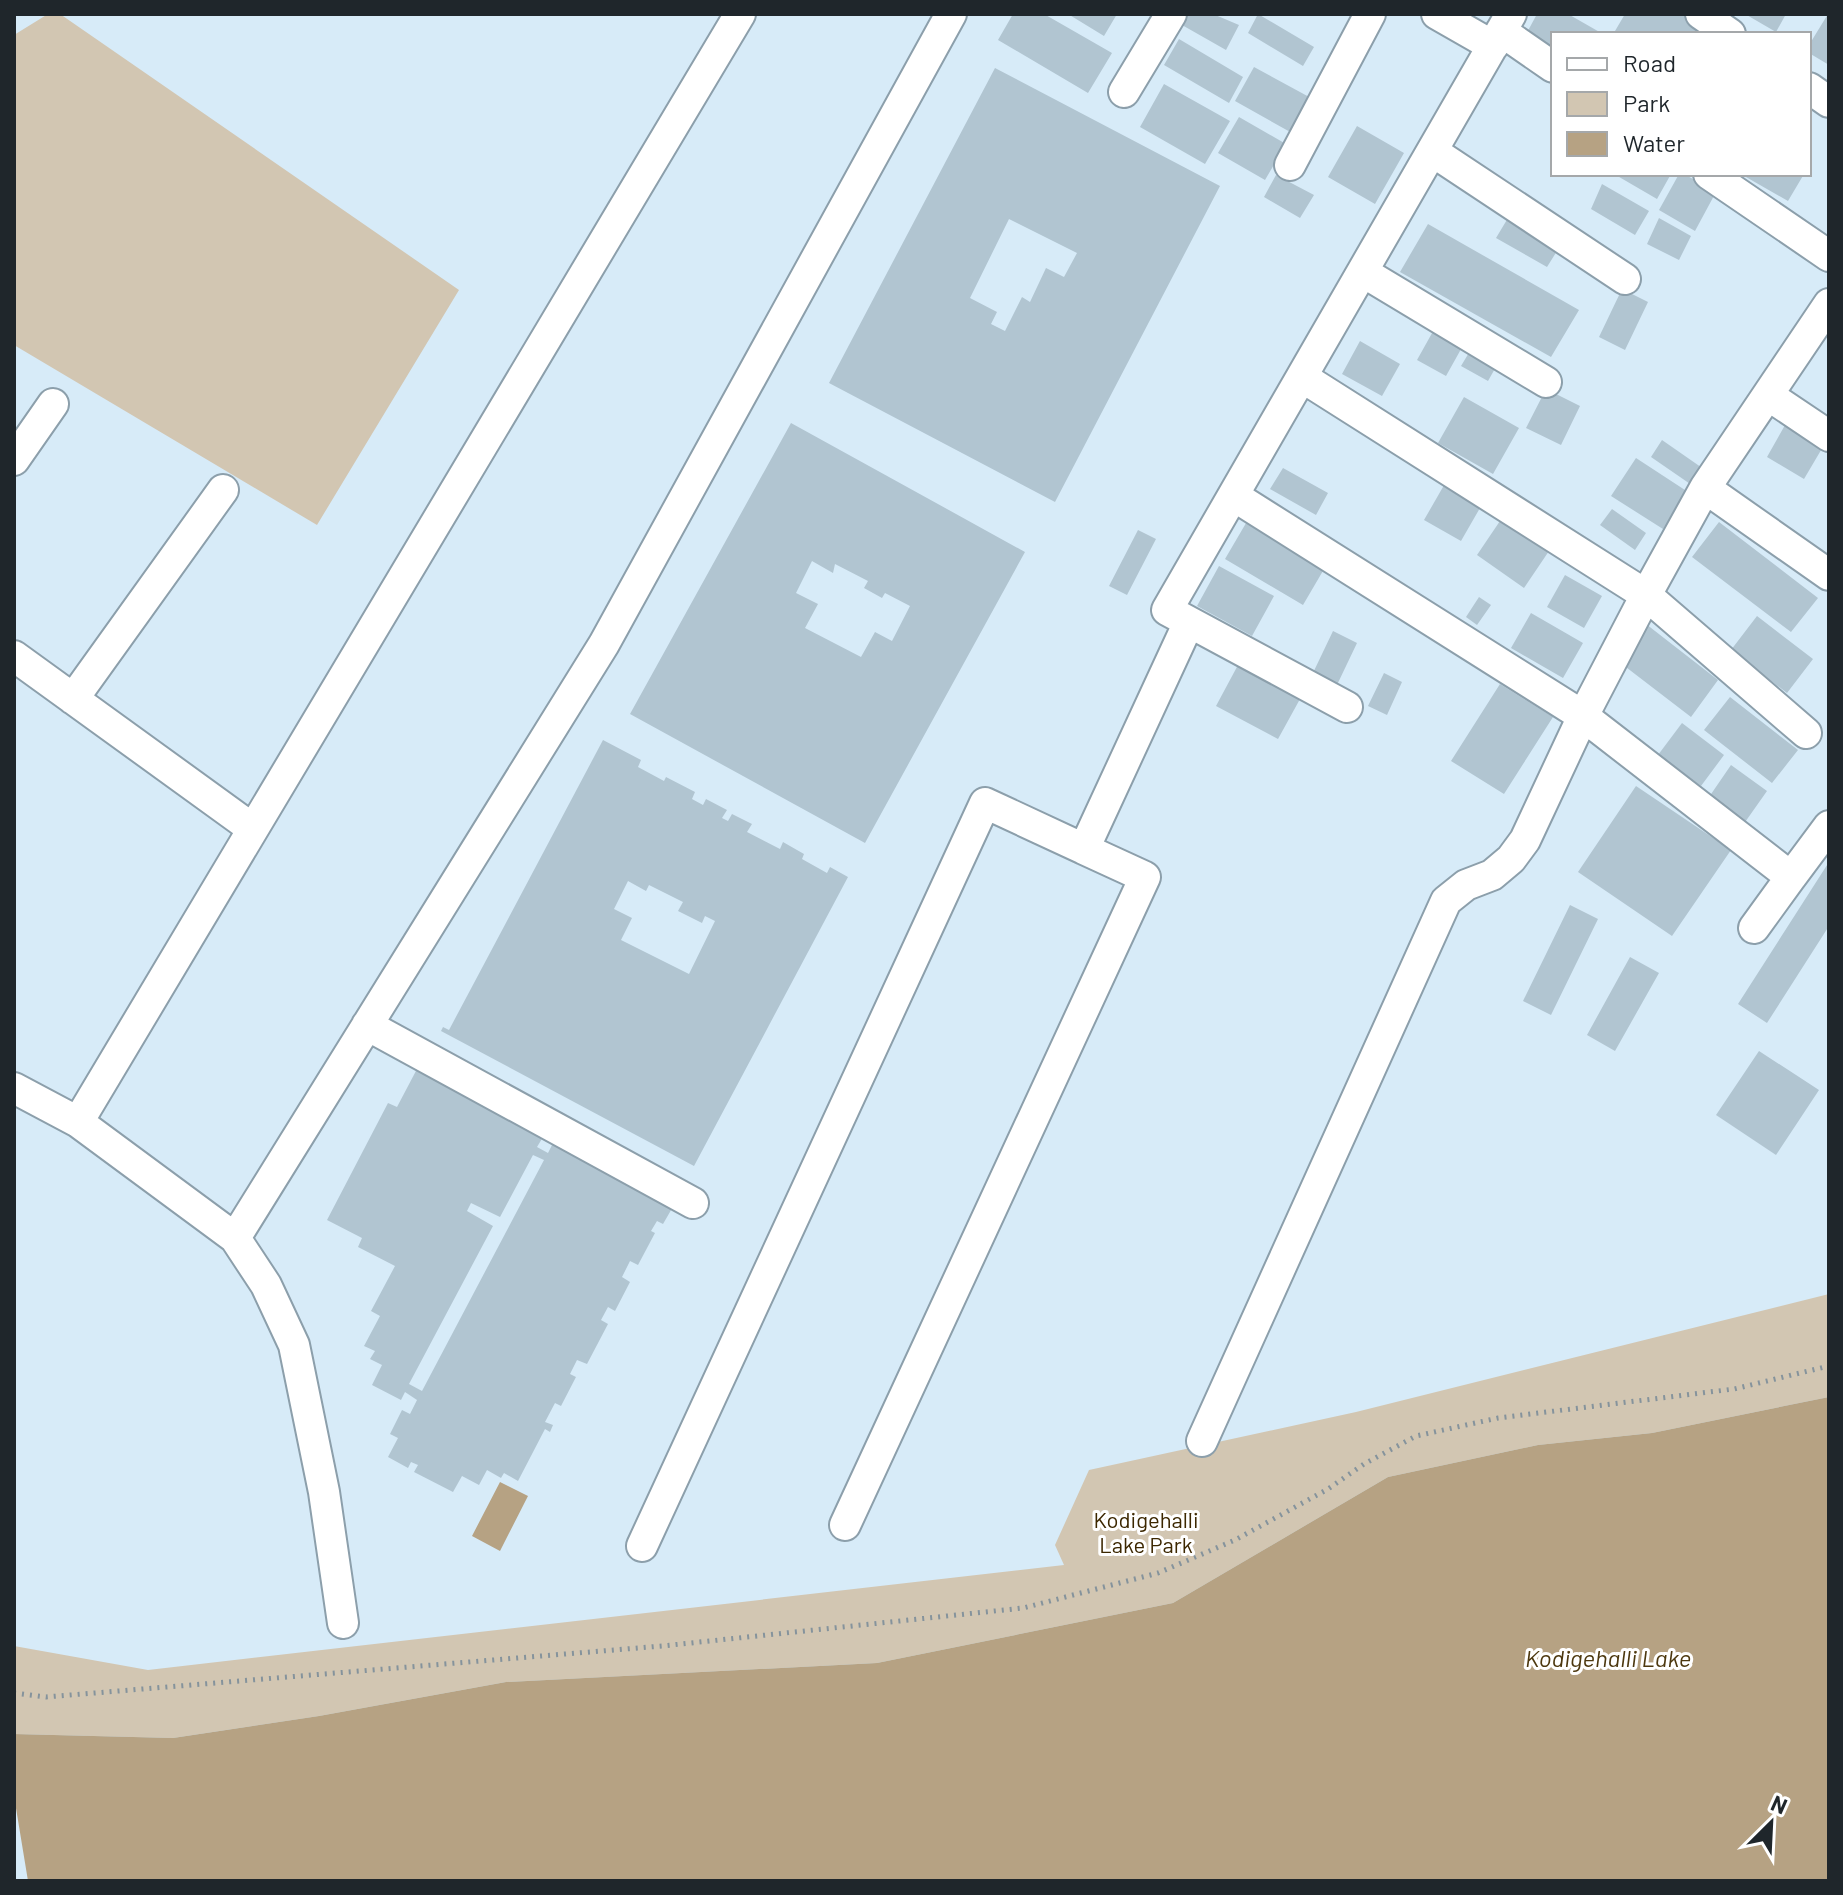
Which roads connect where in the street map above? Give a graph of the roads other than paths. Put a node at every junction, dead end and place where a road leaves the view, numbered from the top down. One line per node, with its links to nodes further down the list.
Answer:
1 (740, 14): 38 (street)
2 (951, 14): 42 (street)
3 (1171, 14): 11 (street)
4 (1370, 14): 14 (street)
5 (1437, 14): 7 (street)
6 (1701, 14): 8 (street)
7 (1502, 30): 9 (street); 13 (street)
8 (1727, 32)
9 (1551, 66)
10 (1811, 89): 12 (street)
11 (1124, 92)
12 (1829, 102)
13 (1432, 151): 17 (street); 18 (street)
14 (1290, 165)
15 (1712, 176): 16 (street)
16 (1829, 256)
17 (1363, 272): 20 (street); 21 (street)
18 (1625, 279)
19 (1829, 304): 22 (street)
20 (1302, 377): 28 (street); 30 (street)
21 (1546, 382)
22 (1768, 395): 24 (street); 26 (street)
23 (53, 404): 25 (street)
24 (1829, 436)
25 (14, 460)
26 (1705, 488): 29 (street); 30 (street)
27 (223, 490): 33 (street)
28 (1234, 496): 31 (street); 35 (street)
29 (1829, 575)
30 (1646, 595): 35 (street); 36 (street)
31 (1189, 622): 34 (street); 39 (street)
32 (14, 656): 33 (street)
33 (73, 699): 38 (street)
34 (1347, 707)
35 (1583, 716): 40 (street); 47 (street)
36 (1806, 733)
37 (1829, 826): 40 (street)
38 (253, 829): 44 (street)
39 (1084, 849): 48 (street); 49 (street)
40 (1791, 877): 41 (street)
41 (1754, 928)
42 (367, 1025): 45 (street); 46 (street)
43 (14, 1088): 44 (street)
44 (78, 1122): 46 (street)
45 (693, 1203)
46 (235, 1238): 50 (street)
47 (1202, 1441)
48 (845, 1525)
49 (642, 1546)
50 (343, 1623)

